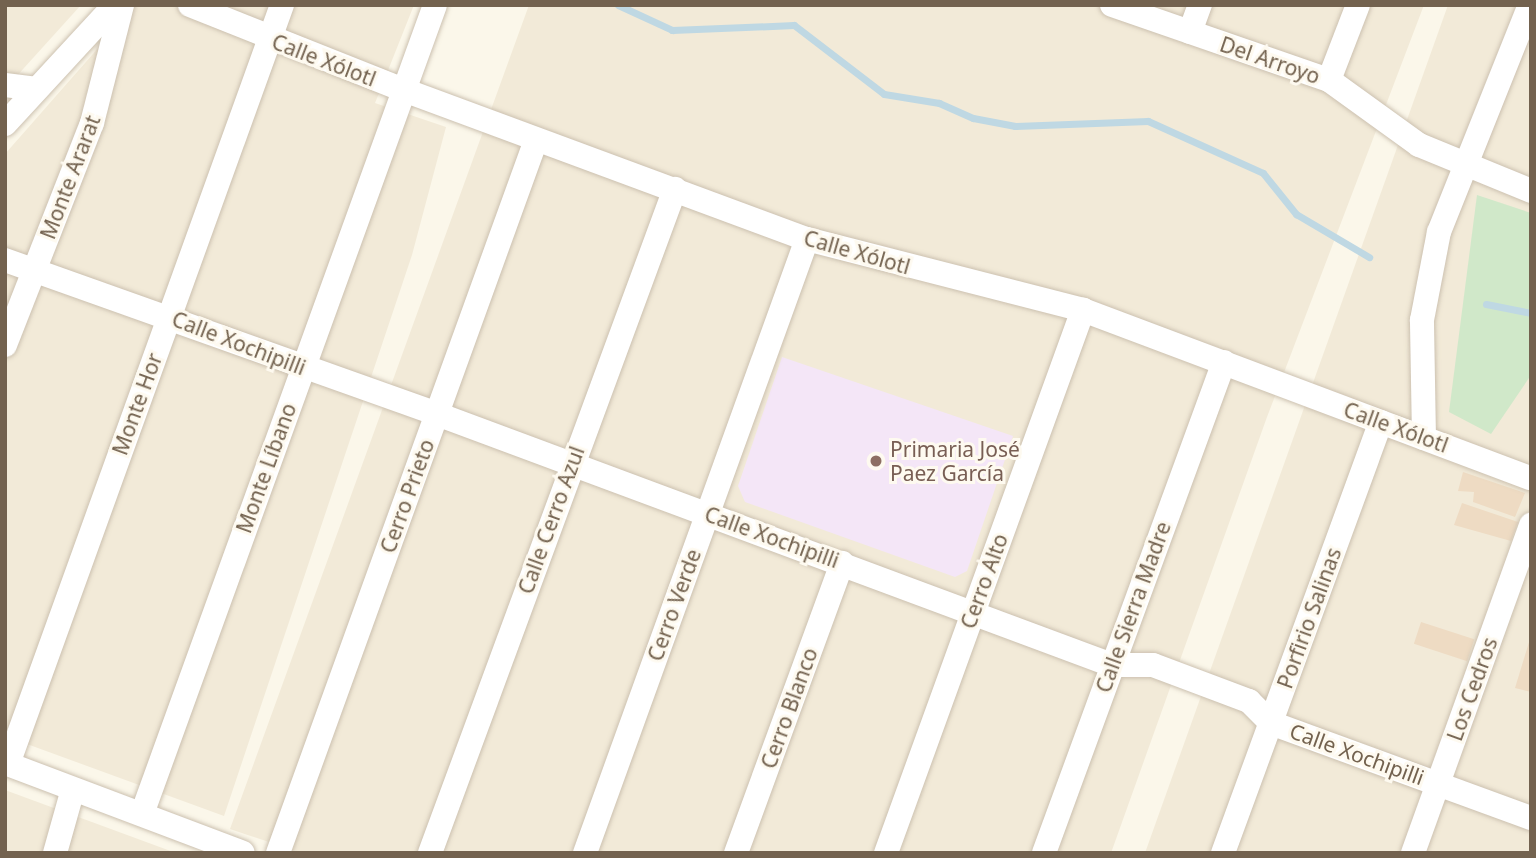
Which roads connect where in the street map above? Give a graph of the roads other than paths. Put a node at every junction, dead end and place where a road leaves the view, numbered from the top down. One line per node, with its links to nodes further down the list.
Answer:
1 (115, 5): 14 (street)
2 (122, 5): 23 (street, Monte Ararat)
3 (190, 5): 11 (street, Calle Xólotl)
4 (282, 5): 11 (street, Monte Hor)
5 (435, 5): 15 (street, Monte Líbano)
6 (1112, 5): 10 (street, Del Arroyo)
7 (1200, 5): 10 (street)
8 (1358, 5): 12 (street)
9 (1530, 5): 18 (street)
10 (1190, 32): 12 (street, Del Arroyo)
11 (270, 39): 15 (street, Calle Xólotl); 25 (street, Monte Hor)
12 (1329, 80): 18 (street, Del Arroyo)
13 (5, 85): 14 (street)
14 (37, 89): 16 (street)
15 (401, 89): 17 (street, Calle Xólotl); 28 (street, Monte Líbano)
16 (5, 124)
17 (537, 140): 19 (street, Calle Xólotl); 29 (street, Cerro Prieto)
18 (1468, 168): 20 (street, Del Arroyo); 31 (street)
19 (675, 189): 21 (street, Calle Xólotl); 32 (street, Calle Cerro Azul)
20 (1531, 191)
21 (807, 239): 24 (street, Calle Xólotl); 34 (street, Cerro Verde)
22 (5, 260): 23 (street, Calle Xochipilli)
23 (33, 269): 25 (street, Calle Xochipilli); 26 (street, Monte Ararat)
24 (1083, 310): 27 (street, Calle Xólotl); 37 (street, Cerro Alto)
25 (168, 316): 28 (street, Calle Xochipilli); 40 (street, Monte Hor)
26 (5, 345)
27 (1224, 362): 30 (street, Calle Xólotl); 38 (street, Calle Sierra Madre)
28 (302, 367): 29 (street, Calle Xochipilli); 43 (street, Monte Líbano)
29 (437, 414): 32 (street, Calle Xochipilli); 47 (street, Cerro Prieto)
30 (1381, 422): 31 (street, Calle Xólotl); 39 (street, Porfirio Salinas)
31 (1424, 438): 33 (street, Calle Xólotl)
32 (572, 463): 34 (street, Calle Xochipilli); 48 (street, Calle Cerro Azul)
33 (1531, 478)
34 (707, 513): 36 (street, Calle Xochipilli); 49 (street, Cerro Verde)
35 (1531, 525): 41 (street, Los Cedros)
36 (842, 563): 37 (street, Calle Xochipilli); 50 (street, Cerro Blanco)
37 (974, 611): 38 (street, Calle Xochipilli); 51 (street, Cerro Alto)
38 (1112, 665): 39 (street, Calle Xochipilli); 52 (street, Calle Sierra Madre)
39 (1271, 723): 41 (street, Calle Xochipilli); 53 (street, Porfirio Salinas)
40 (7, 763): 42 (street)
41 (1438, 784): 44 (street, Calle Xochipilli); 54 (street, Los Cedros)
42 (73, 789): 43 (street); 46 (street)
43 (142, 814): 45 (street)
44 (1531, 818)
45 (231, 851)
46 (55, 853)
47 (278, 853)
48 (430, 853)
49 (585, 853)
50 (736, 853)
51 (886, 853)
52 (1044, 853)
53 (1223, 853)
54 (1413, 853)

